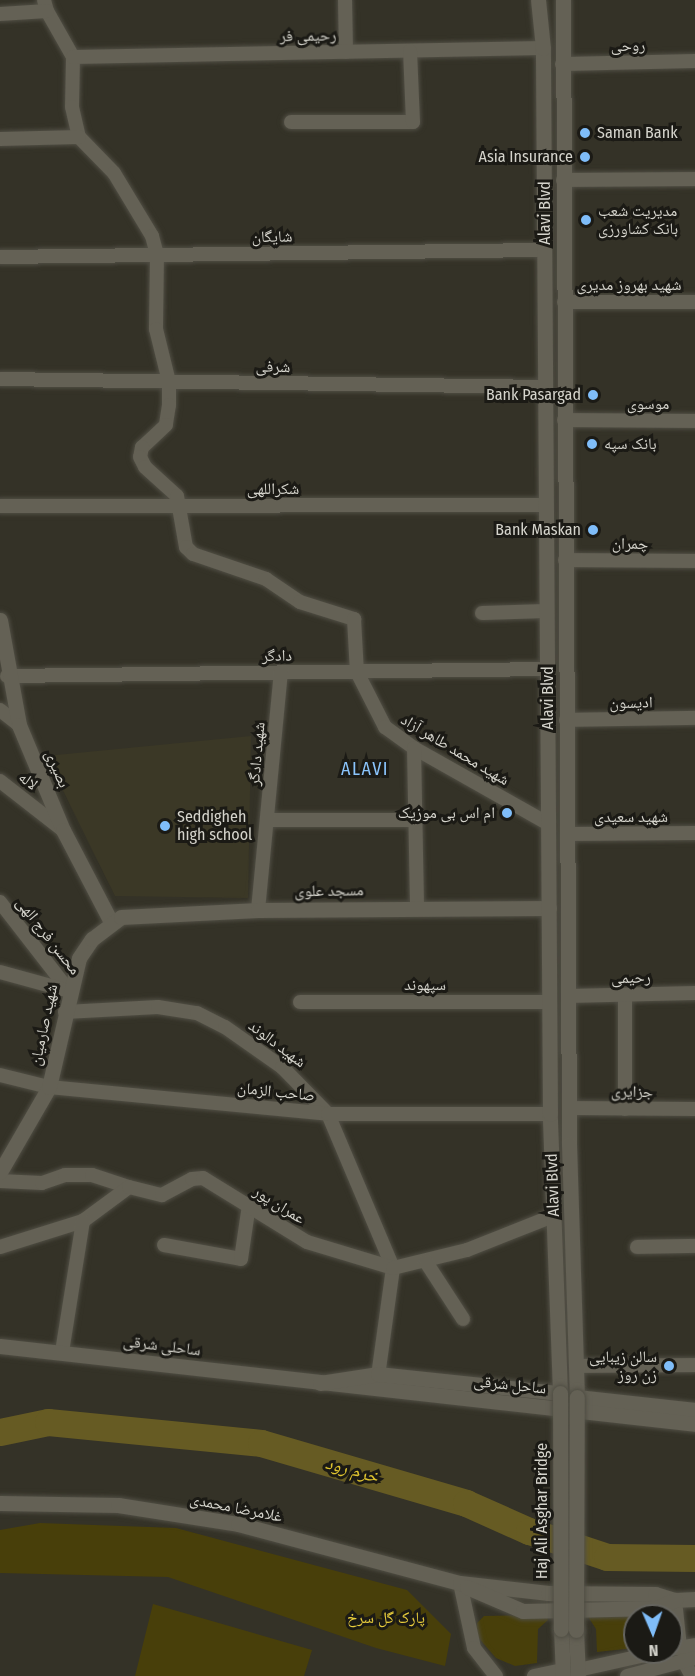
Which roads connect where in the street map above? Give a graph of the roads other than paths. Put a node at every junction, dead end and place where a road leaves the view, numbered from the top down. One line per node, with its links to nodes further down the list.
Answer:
1 (345, 0): 8 (street)
2 (538, 0): 6 (main road, Alavi Blvd)
3 (563, 0): 11 (main road, Alavi Blvd)
4 (45, 6): 5 (street); 9 (street)
5 (0, 14)
6 (543, 48): 7 (street, رحیمی فر); 17 (main road, Alavi Blvd)
7 (410, 51): 8 (street, رحیمی فر); 12 (street)
8 (346, 52): 9 (street, رحیمی فر)
9 (73, 57): 13 (street)
10 (695, 61): 11 (street, روحی)
11 (562, 64): 16 (main road, Alavi Blvd)
12 (291, 122)
13 (79, 137): 14 (street); 18 (street)
14 (0, 140)
15 (695, 178): 16 (street)
16 (563, 180): 20 (main road, Alavi Blvd)
17 (544, 250): 18 (street, شایگان); 24 (main road, Alavi Blvd)
18 (157, 255): 19 (street, شایگان); 23 (street)
19 (0, 257)
20 (564, 302): 21 (street, شهید بهروز مدیری); 25 (main road, Alavi Blvd)
21 (695, 302)
22 (0, 379): 23 (street, شرفی)
23 (169, 382): 24 (street, شرفی); 29 (street)
24 (546, 387): 27 (main road, Alavi Blvd)
25 (564, 420): 26 (street, موسوی); 30 (main road, Alavi Blvd)
26 (695, 420)
27 (546, 505): 29 (street, شکراللهی); 32 (main road, Alavi Blvd)
28 (0, 506): 29 (street, شکراللهی)
29 (181, 506): 37 (street, شهید محمد طاهر آزاد)
30 (565, 560): 31 (street, چمران); 41 (main road, Alavi Blvd)
31 (695, 561)
32 (547, 611): 33 (street); 35 (main road, Alavi Blvd)
33 (482, 613)
34 (0, 620): 38 (main road, بصیری)
35 (547, 669): 37 (street, دادگر); 47 (main road, Alavi Blvd)
36 (281, 672): 37 (street, دادگر); 38 (street, دادگر); 45 (street, شهید دادگر)
37 (357, 672): 43 (street, شهید محمد طاهر آزاد)
38 (7, 676): 42 (main road, بصیری)
39 (0, 710): 42 (street)
40 (695, 718): 41 (street, ادیسون)
41 (566, 720): 50 (main road, Alavi Blvd)
42 (19, 725): 48 (main road, بصیری)
43 (414, 748): 46 (street); 47 (street, شهید محمد طاهر آزاد)
44 (0, 781): 48 (street, لاله)
45 (267, 820): 46 (street); 54 (street, شهید دادگر)
46 (415, 820): 52 (street)
47 (549, 824): 53 (main road, Alavi Blvd)
48 (63, 830): 55 (main road, بصیری)
49 (695, 833): 50 (street, شهید سعیدی)
50 (567, 834): 60 (main road, Alavi Blvd)
51 (0, 902): 57 (street, محسن فرج الهی)
52 (417, 908): 53 (main road, مسجد علوی); 54 (main road, مسجد علوی)
53 (549, 908): 62 (main road, Alavi Blvd)
54 (258, 910): 55 (main road, مسجد علوی)
55 (111, 922): 57 (main road, شهید صارمیان)
56 (0, 972): 57 (street)
57 (69, 991): 63 (main road, شهید صارمیان)
58 (695, 993): 59 (street, رحیمی)
59 (625, 995): 60 (street, رحیمی); 67 (street)
60 (568, 996): 66 (main road, Alavi Blvd)
61 (300, 1002): 62 (street, سپهوند)
62 (550, 1002): 70 (main road, Alavi Blvd)
63 (65, 1012): 65 (main road, شهید صارمیان); 69 (street, شهید دالوند)
64 (0, 1075): 65 (street, صاحب الزمان)
65 (49, 1087): 69 (street, صاحب الزمان); 71 (main road, شهید صارمیان)
66 (569, 1108): 67 (street, جزایری); 87 (main road, Alavi Blvd)
67 (625, 1108): 68 (street, جزایری)
68 (695, 1109)
69 (328, 1114): 70 (street, صاحب الزمان); 82 (street, شهید دالوند)
70 (550, 1114): 75 (main road, Alavi Blvd)
71 (0, 1172)
72 (0, 1181): 73 (street)
73 (129, 1187): 74 (street, عمران پور); 76 (street)
74 (249, 1205): 77 (street); 82 (street, عمران پور)
75 (553, 1216): 81 (street, عمران پور); 90 (main road, Alavi Blvd)
76 (83, 1221): 79 (street); 85 (street)
77 (164, 1245)
78 (695, 1246): 80 (street)
79 (0, 1247)
80 (637, 1247)
81 (426, 1262): 82 (street, عمران پور); 83 (street)
82 (393, 1268): 88 (street)
83 (463, 1319)
84 (0, 1346): 85 (main road, ساحلی شرقی)
85 (62, 1352): 89 (main road, ساحلی شرقی)
86 (695, 1365): 87 (street)
87 (576, 1366): 91 (main road, Alavi Blvd)
88 (377, 1381): 89 (main road, ساحل شرقی); 90 (main road); 93 (main road, ساحل شرقی)
89 (320, 1383)
90 (560, 1393): 99 (main road, Haj Ali Asghar Bridge, bridge)
91 (577, 1397): 92 (main road); 99 (main road, Haj Ali Asghar Bridge, bridge)
92 (695, 1410)
93 (695, 1424)
94 (0, 1503): 95 (main road, غلامرضا محمدی)
95 (460, 1582): 97 (main road, غلامرضا محمدی); 107 (street)
96 (695, 1599): 97 (main road, غلامرضا محمدی)
97 (675, 1600): 98 (street)
98 (676, 1604)
99 (568, 1630): 106 (main road)
100 (695, 1644): 101 (street)
101 (683, 1653)
102 (683, 1656): 110 (street)
103 (623, 1661): 106 (street)
104 (666, 1664): 105 (street)
105 (653, 1672): 109 (street)
106 (570, 1673): 108 (street)
107 (496, 1676)
108 (534, 1676)
109 (627, 1676)
110 (692, 1676)

